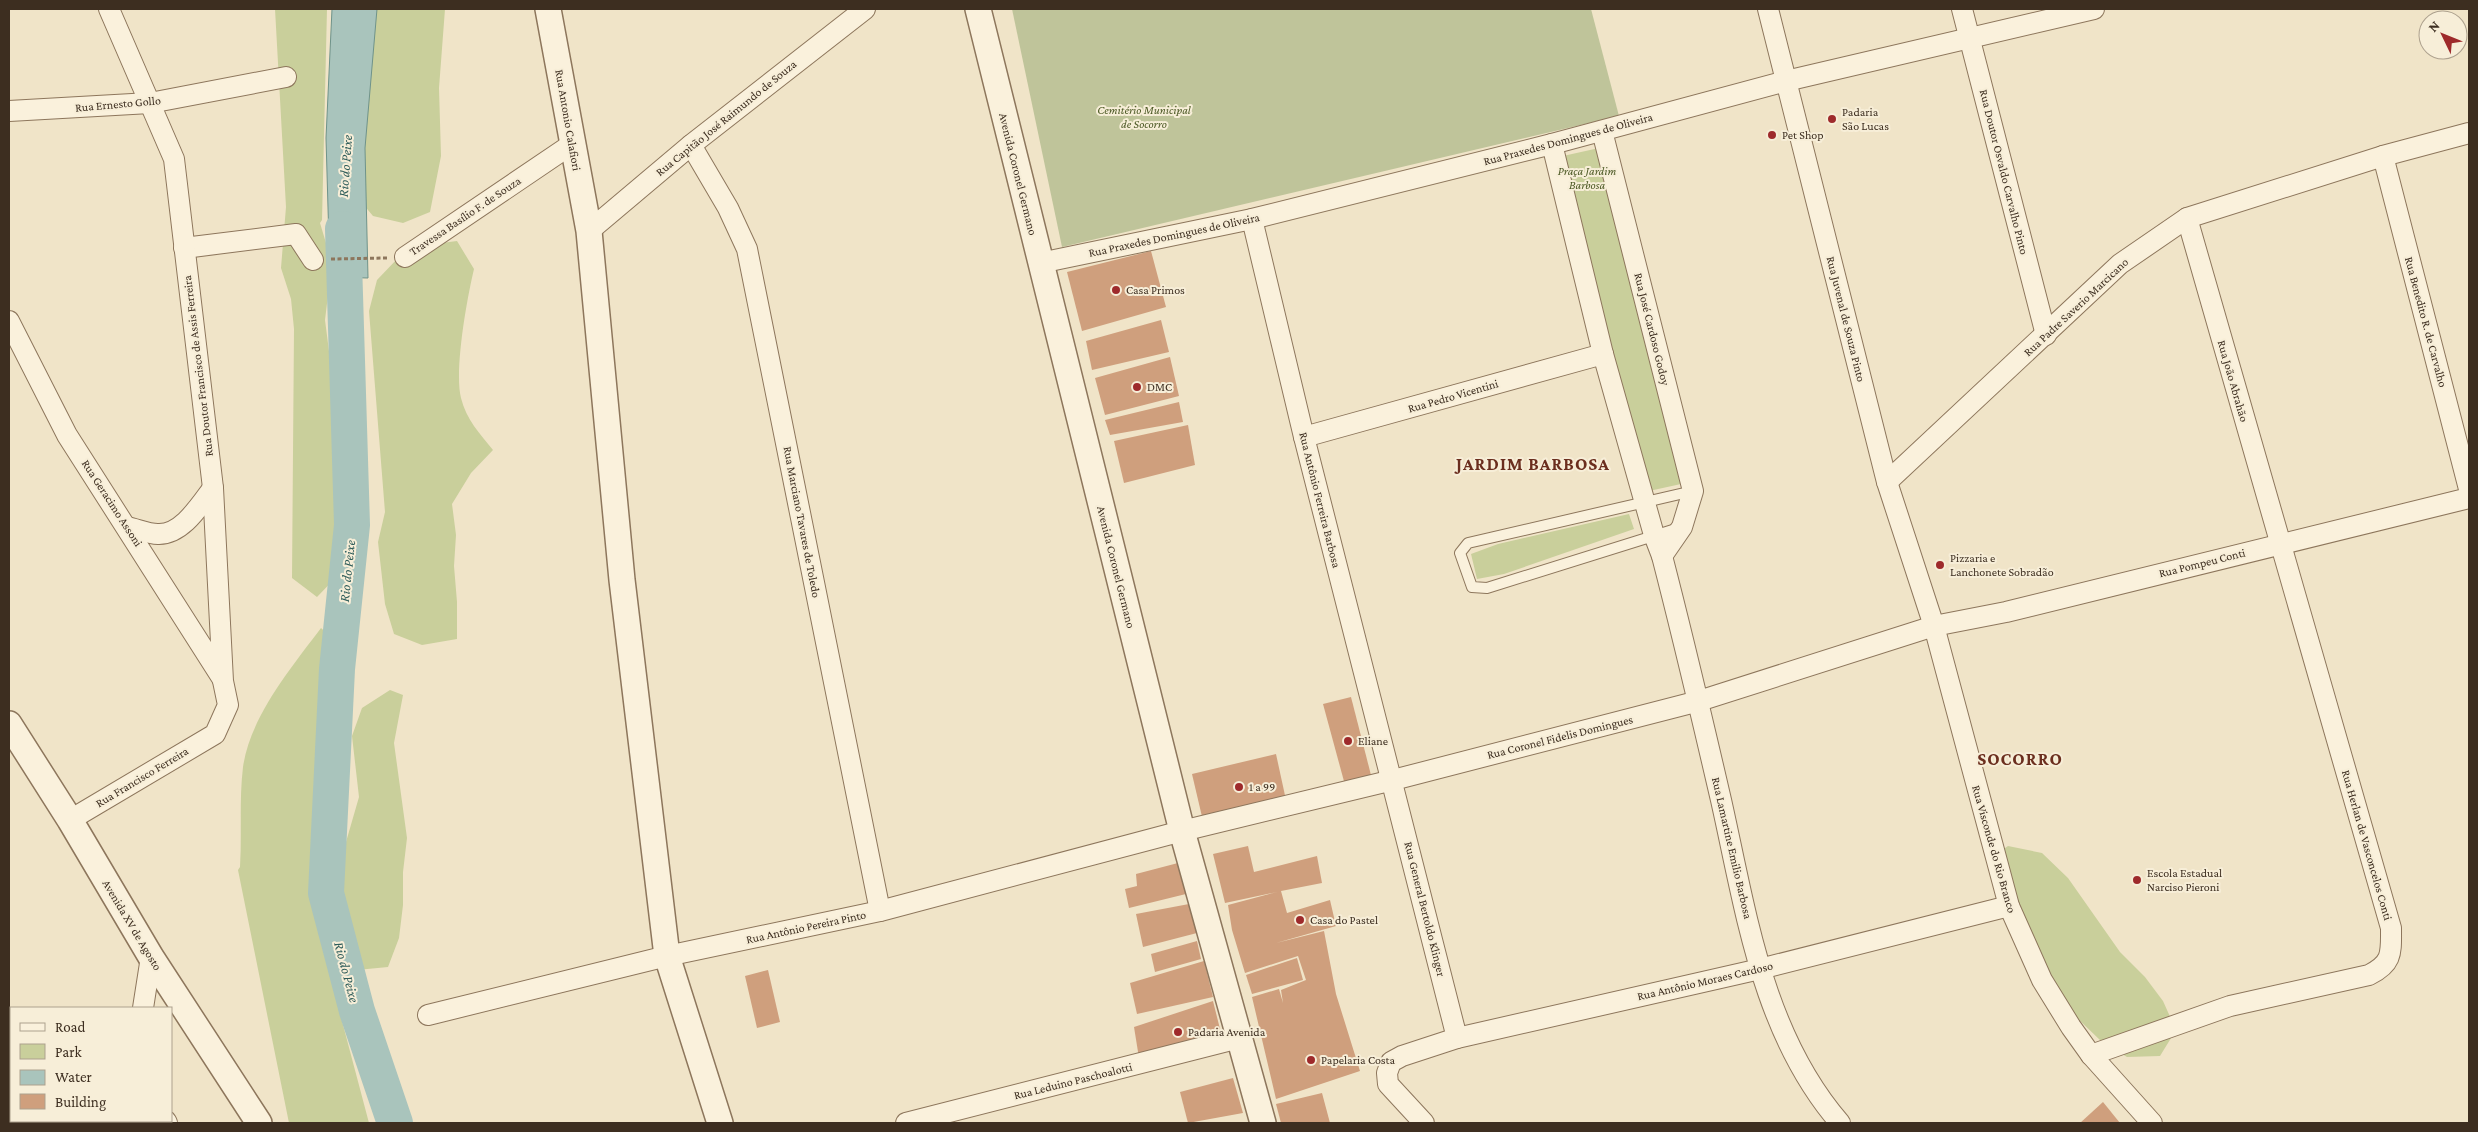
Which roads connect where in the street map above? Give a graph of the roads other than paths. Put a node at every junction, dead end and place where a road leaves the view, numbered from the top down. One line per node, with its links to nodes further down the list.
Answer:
1 (109, 9): 11 (street, Rua Doutor Francisco de Assis Ferreira)
2 (548, 9): 15 (street, Rua Antonio Calafiori)
3 (865, 9): 17 (street, Rua Capitão José Raimundo de Souza)
4 (978, 9): 25 (street, Avenida Coronel Germano)
5 (1768, 9): 10 (street, Rua Juvenal de Souza Pinto)
6 (1962, 9): 8 (street, Rua Doutor Osvaldo Carvalho Pinto)
7 (2094, 9): 8 (street, Rua Praxedes Domingues de Oliveira)
8 (1970, 39): 10 (street, Rua Praxedes Domingues de Oliveira); 27 (street, Rua Doutor Osvaldo Carvalho Pinto)
9 (286, 77): 11 (street, Rua Ernesto Gollo)
10 (1786, 81): 13 (street, Rua Praxedes Domingues de Oliveira); 30 (street, Rua Juvenal de Souza Pinto)
11 (150, 103): 12 (street, Rua Ernesto Gollo); 22 (street, Rua Doutor Francisco de Assis Ferreira)
12 (9, 111)
13 (1602, 131): 16 (street, Rua Praxedes Domingues de Oliveira); 33 (street, Rua José Cardoso Godoy)
14 (2469, 133): 18 (street, Rua Padre Saverio Marcicano)
15 (572, 144): 21 (street, Rua Antonio Calafiori); 23 (street, Travessa Basílio F. de Souza)
16 (1552, 144): 20 (street, Rua Praxedes Domingues de Oliveira); 28 (street)
17 (691, 145): 21 (street, Rua Capitão José Raimundo de Souza); 50 (street, Rua Marciano Tavares de Toledo)
18 (2383, 156): 19 (street, Rua Padre Saverio Marcicano); 32 (street, Rua Benedito R. de Carvalho)
19 (2186, 218): 27 (street, Rua Padre Saverio Marcicano); 39 (street, Rua João Abrahão)
20 (1252, 219): 25 (street, Rua Praxedes Domingues de Oliveira); 29 (street, Rua Antônio Ferreira Barbosa)
21 (589, 231): 51 (street, Rua Antonio Calafiori)
22 (184, 248): 24 (street); 31 (street, Rua Doutor Francisco de Assis Ferreira)
23 (405, 257)
24 (313, 260)
25 (1040, 263): 48 (street, Avenida Coronel Germano)
26 (9, 322): 36 (street, Rua Geracimo Assoni)
27 (2046, 335): 30 (street, Rua Padre Saverio Marcicano)
28 (1603, 354): 29 (street, Rua Pedro Vicentini); 35 (street)
29 (1304, 437): 46 (street, Rua Antônio Ferreira Barbosa)
30 (1887, 482): 41 (street, Rua Juvenal de Souza Pinto)
31 (213, 488): 36 (street); 42 (street, Rua Doutor Francisco de Assis Ferreira)
32 (2469, 489)
33 (1693, 491): 35 (lane); 37 (street)
34 (2469, 498): 39 (street, Rua Pompeu Conti)
35 (1645, 504): 38 (street); 38 (lane)
36 (127, 527): 42 (street, Rua Geracimo Assoni)
37 (1682, 527): 38 (lane); 40 (street)
38 (1654, 535): 40 (street, Rua Lamartine Emilio Barbosa)
39 (2279, 543): 41 (street, Rua Pompeu Conti); 58 (street, Rua Herlan de Vasconcelos Conti)
40 (1662, 556): 43 (street, Rua Lamartine Emilio Barbosa)
41 (1934, 626): 43 (street, Rua Coronel Fidelis Domingues); 49 (street, Rua Visconde do Rio Branco)
42 (223, 680): 45 (street, Rua Doutor Francisco de Assis Ferreira)
43 (1699, 701): 46 (street, Rua Coronel Fidelis Domingues); 53 (street, Rua Lamartine Emilio Barbosa)
44 (9, 724): 47 (street, Avenida XV de Agosto)
45 (215, 734): 47 (street, Rua Francisco Ferreira)
46 (1393, 780): 48 (street, Rua Coronel Fidelis Domingues); 57 (street, Rua General Bertoldo Klinger)
47 (70, 820): 52 (street, Avenida XV de Agosto)
48 (1182, 831): 50 (street, Rua Antônio Pereira Pinto); 56 (street, Avenida Coronel Germano)
49 (2008, 906): 53 (street, Rua Antônio Moraes Cardoso); 58 (street, Rua Visconde do Rio Branco)
50 (880, 911): 51 (street, Rua Antônio Pereira Pinto)
51 (667, 956): 55 (street, Rua Antônio Pereira Pinto); 60 (street, Rua Antonio Calafiori)
52 (151, 957): 54 (street); 59 (street, Avenida XV de Agosto)
53 (1760, 969): 57 (street, Rua Antônio Moraes Cardoso); 64 (street, Rua Lamartine Emilio Barbosa)
54 (142, 1007)
55 (428, 1015)
56 (1239, 1038): 61 (street, Rua Leduino Paschoalotti); 62 (street, Avenida Coronel Germano)
57 (1457, 1038): 63 (street, Rua Antônio Moraes Cardoso)
58 (2091, 1055): 65 (street, Rua Visconde do Rio Branco)
59 (259, 1123)
60 (720, 1123)
61 (906, 1123)
62 (1263, 1123)
63 (1424, 1123)
64 (1840, 1123)
65 (2152, 1123)

